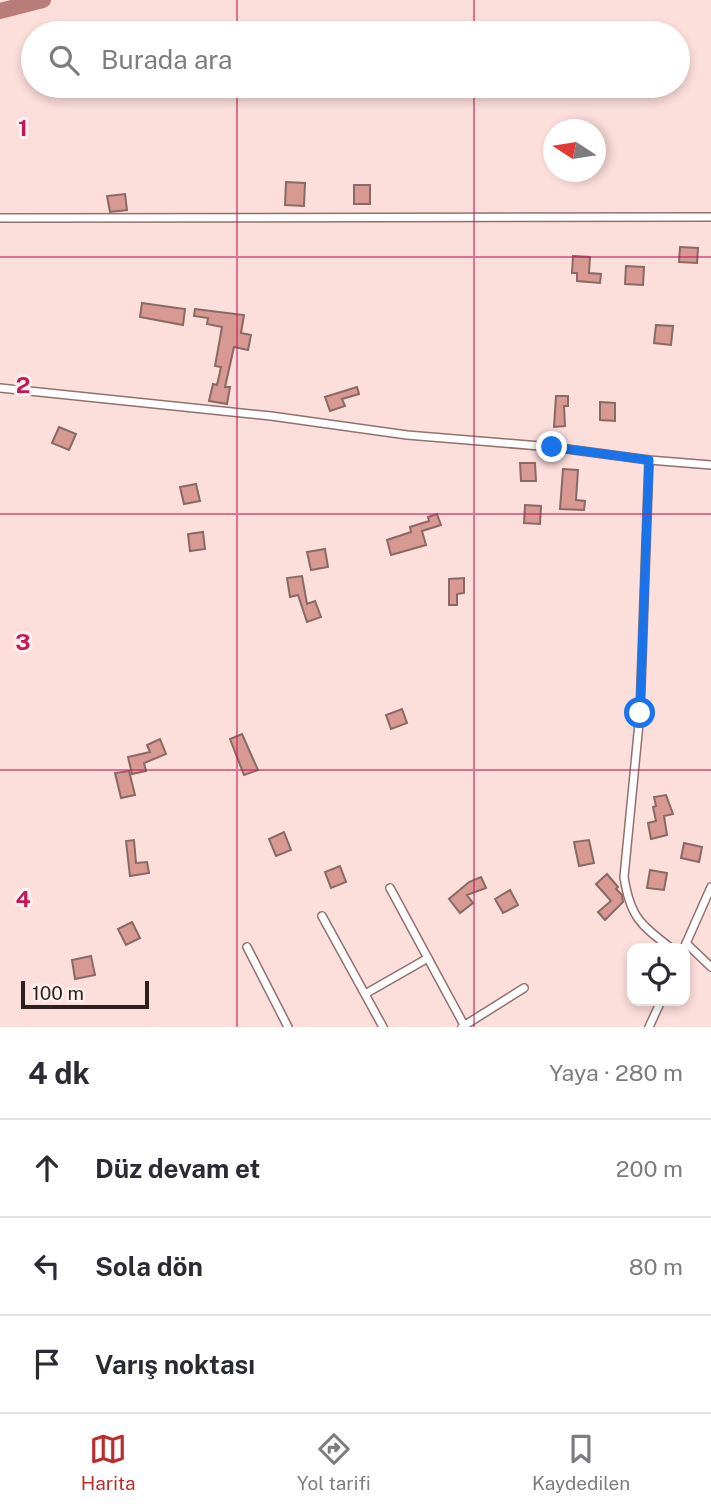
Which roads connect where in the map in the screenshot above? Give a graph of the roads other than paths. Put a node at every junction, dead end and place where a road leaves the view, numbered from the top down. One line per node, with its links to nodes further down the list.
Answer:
1 (711, 217): 3 (street)
2 (0, 218): 3 (street)
3 (16, 218): 4 (street)
4 (0, 224)
5 (0, 388): 6 (street)
6 (649, 460): 7 (street); 11 (street)
7 (711, 465)
8 (711, 887): 12 (street)
9 (390, 888): 15 (street)
10 (322, 916): 18 (street)
11 (665, 943)
12 (686, 943)
13 (247, 947): 21 (street)
14 (690, 950): 16 (street)
15 (428, 958): 18 (street); 20 (street)
16 (711, 967)
17 (524, 988): 20 (street)
18 (365, 994): 22 (street)
19 (659, 1006): 23 (street)
20 (463, 1026)
21 (288, 1027)
22 (383, 1027)
23 (649, 1027)

